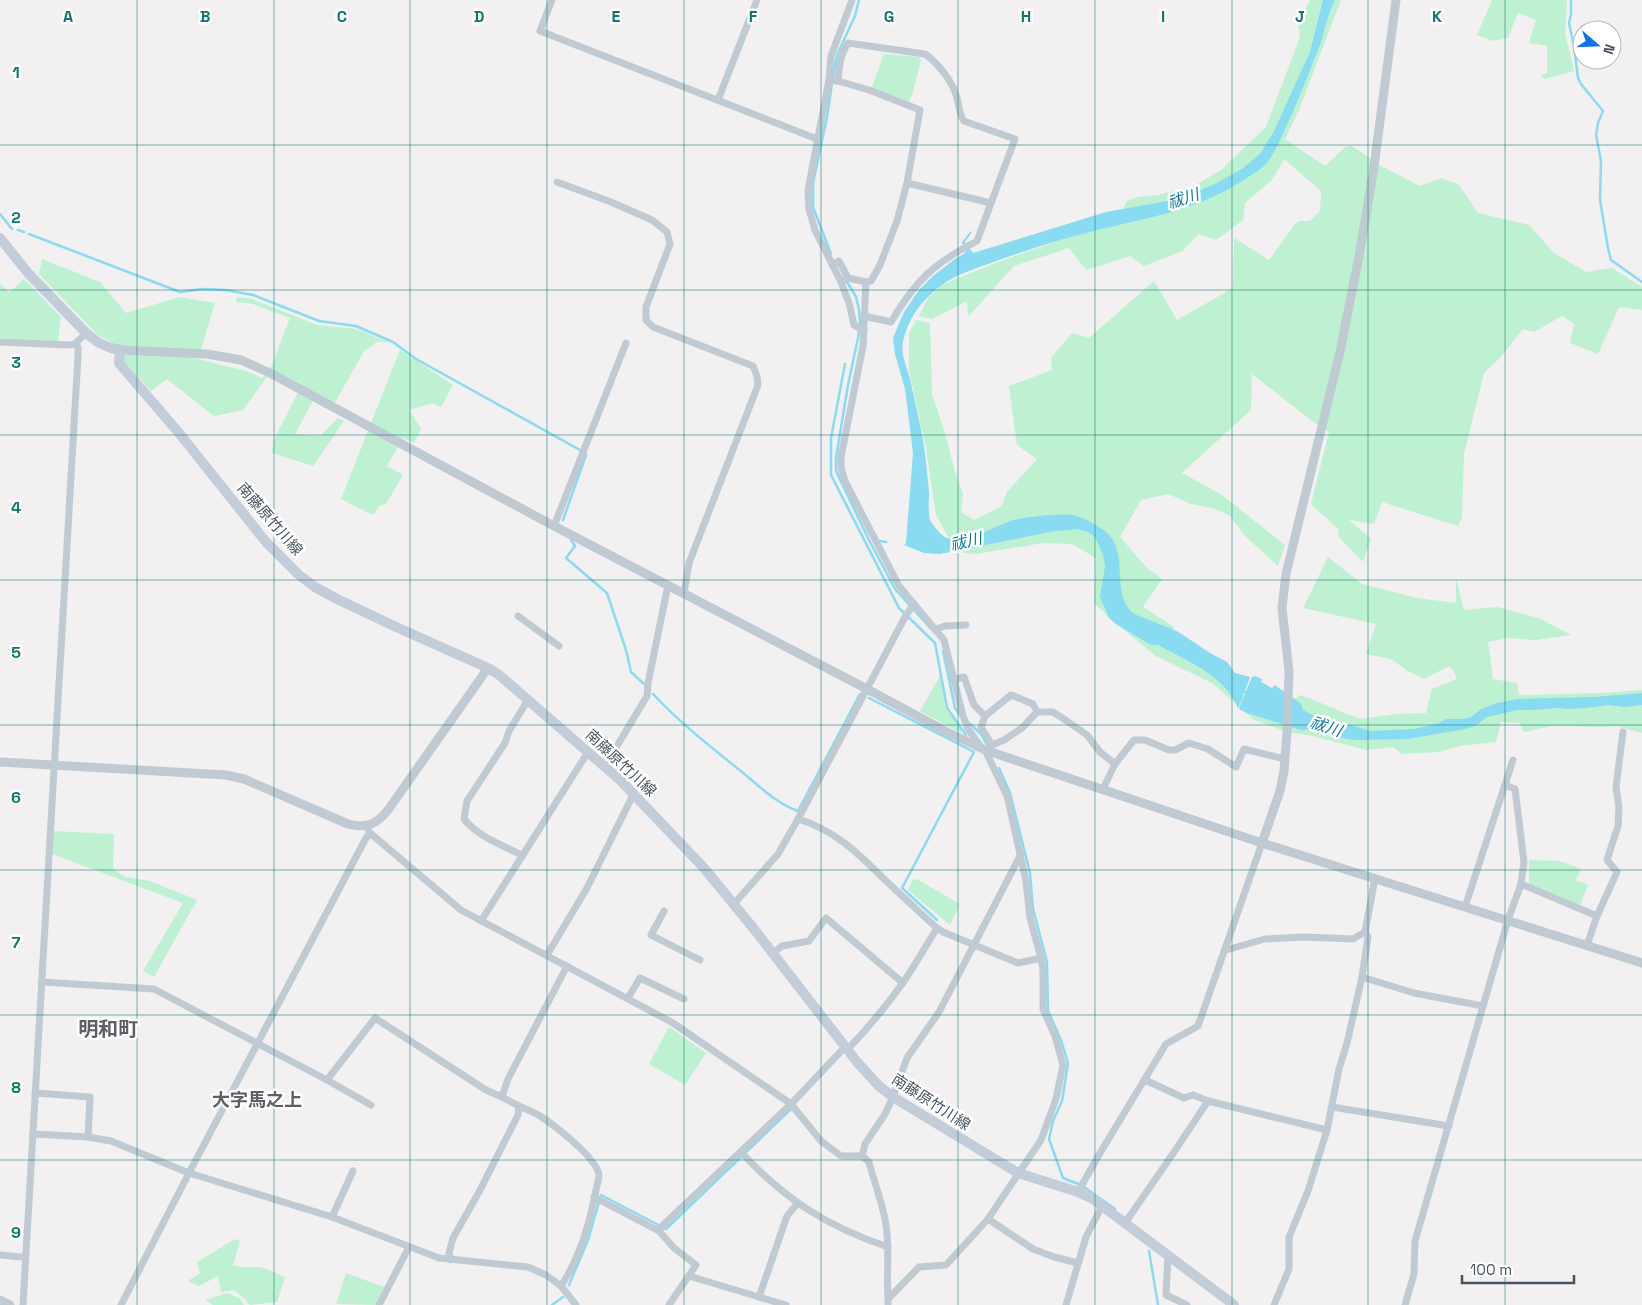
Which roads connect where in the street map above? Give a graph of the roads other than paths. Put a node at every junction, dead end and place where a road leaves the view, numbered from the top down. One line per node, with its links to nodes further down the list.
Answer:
1 (552, 0): 7 (street)
2 (757, 0): 7 (street)
3 (852, 0): 5 (street)
4 (1396, 0): 41 (street)
5 (829, 80): 6 (street); 8 (street)
6 (838, 81): 10 (street); 11 (street)
7 (718, 100): 8 (street)
8 (817, 140): 13 (street)
9 (557, 182): 26 (street)
10 (907, 183): 11 (street); 16 (street)
11 (991, 203): 17 (street)
12 (0, 238): 19 (main road)
13 (832, 265): 14 (street); 15 (street)
14 (848, 278): 15 (street); 16 (street)
15 (841, 282): 18 (street)
16 (866, 282): 17 (street)
17 (864, 316): 18 (street)
18 (864, 331): 27 (street)
19 (86, 333): 22 (street); 23 (main road)
20 (0, 342): 22 (street)
21 (626, 343): 24 (street)
22 (75, 344): 45 (street)
23 (120, 350): 24 (street); 32 (main road, 南藤原竹川線)
24 (554, 526): 25 (street)
25 (668, 585): 26 (street); 46 (street)
26 (684, 593): 34 (street)
27 (913, 606): 30 (street); 34 (street)
28 (518, 616): 31 (street)
29 (966, 625): 30 (street)
30 (936, 629): 33 (street)
31 (559, 646)
32 (488, 668): 35 (main road, 南藤原竹川線); 51 (street)
33 (953, 680): 37 (street); 39 (street)
34 (867, 689): 39 (street); 50 (street)
35 (528, 700): 40 (main road, 南藤原竹川線); 54 (street)
36 (1037, 712): 37 (street); 39 (street); 44 (street)
37 (985, 716): 39 (street)
38 (1623, 732): 60 (street)
39 (986, 749): 48 (street); 53 (street)
40 (588, 752): 46 (main road, 南藤原竹川線); 54 (street)
41 (1285, 759): 44 (street); 52 (street)
42 (1513, 760): 47 (street)
43 (0, 762): 45 (street)
44 (1115, 764): 48 (street)
45 (55, 765): 51 (street); 75 (street)
46 (605, 766): 49 (main road, 南藤原竹川線)
47 (1505, 785): 56 (street); 58 (street)
48 (1102, 790): 52 (street)
49 (634, 793): 57 (main road, 南藤原竹川線); 69 (street)
50 (798, 819): 57 (street); 63 (street)
51 (368, 830): 62 (street); 80 (street)
52 (1262, 843): 55 (street); 67 (street)
53 (1021, 854): 65 (street); 70 (street)
54 (521, 855): 62 (street)
55 (1375, 878): 58 (street); 64 (street)
56 (1521, 884): 60 (street); 61 (street)
57 (734, 905): 68 (main road, 南藤原竹川線)
58 (1465, 907): 61 (street)
59 (664, 911): 71 (street)
60 (1597, 916): 66 (street)
61 (1508, 920): 66 (street); 79 (street)
62 (481, 921): 69 (street)
63 (937, 928): 65 (street); 76 (street)
64 (1365, 932): 67 (street); 74 (street)
65 (973, 945): 70 (street); 86 (street)
66 (1587, 945): 72 (street)
67 (1226, 950): 83 (street)
68 (773, 953): 76 (street); 81 (main road, 南藤原竹川線)
69 (547, 955): 73 (street)
70 (1041, 958): 100 (street)
71 (700, 960)
72 (1642, 963)
73 (567, 966): 77 (street); 85 (street)
74 (1362, 977): 79 (street); 91 (street)
75 (42, 982): 80 (street); 84 (street)
76 (903, 983): 81 (street)
77 (628, 998): 78 (street); 88 (street)
78 (684, 999)
79 (1484, 1006): 92 (street)
80 (257, 1045): 82 (street); 99 (street)
81 (846, 1048): 86 (main road, 南藤原竹川線); 88 (street)
82 (327, 1080): 85 (street); 89 (street)
83 (1145, 1080): 87 (street); 101 (street)
84 (35, 1093): 94 (street); 95 (street)
85 (502, 1097): 90 (street)
86 (893, 1097): 97 (street); 100 (main road, 南藤原竹川線)
87 (1208, 1101): 93 (street); 107 (street)
88 (791, 1104): 96 (street); 97 (street)
89 (371, 1105)
90 (519, 1106): 102 (street); 114 (street)
91 (1332, 1107): 92 (street); 93 (street)
92 (1449, 1126): 132 (street)
93 (1326, 1130): 131 (street)
94 (33, 1134): 95 (street); 122 (street)
95 (88, 1137): 99 (street)
96 (743, 1154): 103 (street); 108 (street)
97 (862, 1156): 110 (street)
98 (353, 1171): 105 (street)
99 (188, 1173): 105 (street); 123 (street)
100 (1018, 1173): 101 (main road, 南藤原竹川線); 106 (street)
101 (1078, 1192): 104 (main road, 南藤原竹川線)
102 (594, 1197): 108 (street); 117 (street)
103 (798, 1203): 110 (street); 118 (street)
104 (1102, 1206): 107 (main road, 南藤原竹川線); 115 (street)
105 (332, 1217): 109 (street)
106 (988, 1219): 115 (street); 120 (street)
107 (1125, 1223): 112 (main road, 南藤原竹川線)
108 (661, 1228): 116 (street)
109 (409, 1247): 114 (street); 124 (street)
110 (888, 1247): 120 (street)
111 (0, 1255): 113 (street)
112 (1168, 1256): 129 (street); 130 (main road, 南藤原竹川線)
113 (22, 1257)
114 (451, 1260): 117 (street)
115 (1078, 1263): 128 (street)
116 (689, 1276): 118 (street); 126 (street)
117 (561, 1286): 125 (street)
118 (759, 1297): 127 (street)
119 (0, 1300): 121 (street)
120 (888, 1302)
121 (10, 1305)
122 (24, 1305)
123 (121, 1305)
124 (379, 1305)
125 (576, 1305)
126 (670, 1305)
127 (786, 1305)
128 (1066, 1305)
129 (1187, 1305)
130 (1234, 1305)
131 (1274, 1305)
132 (1404, 1305)

